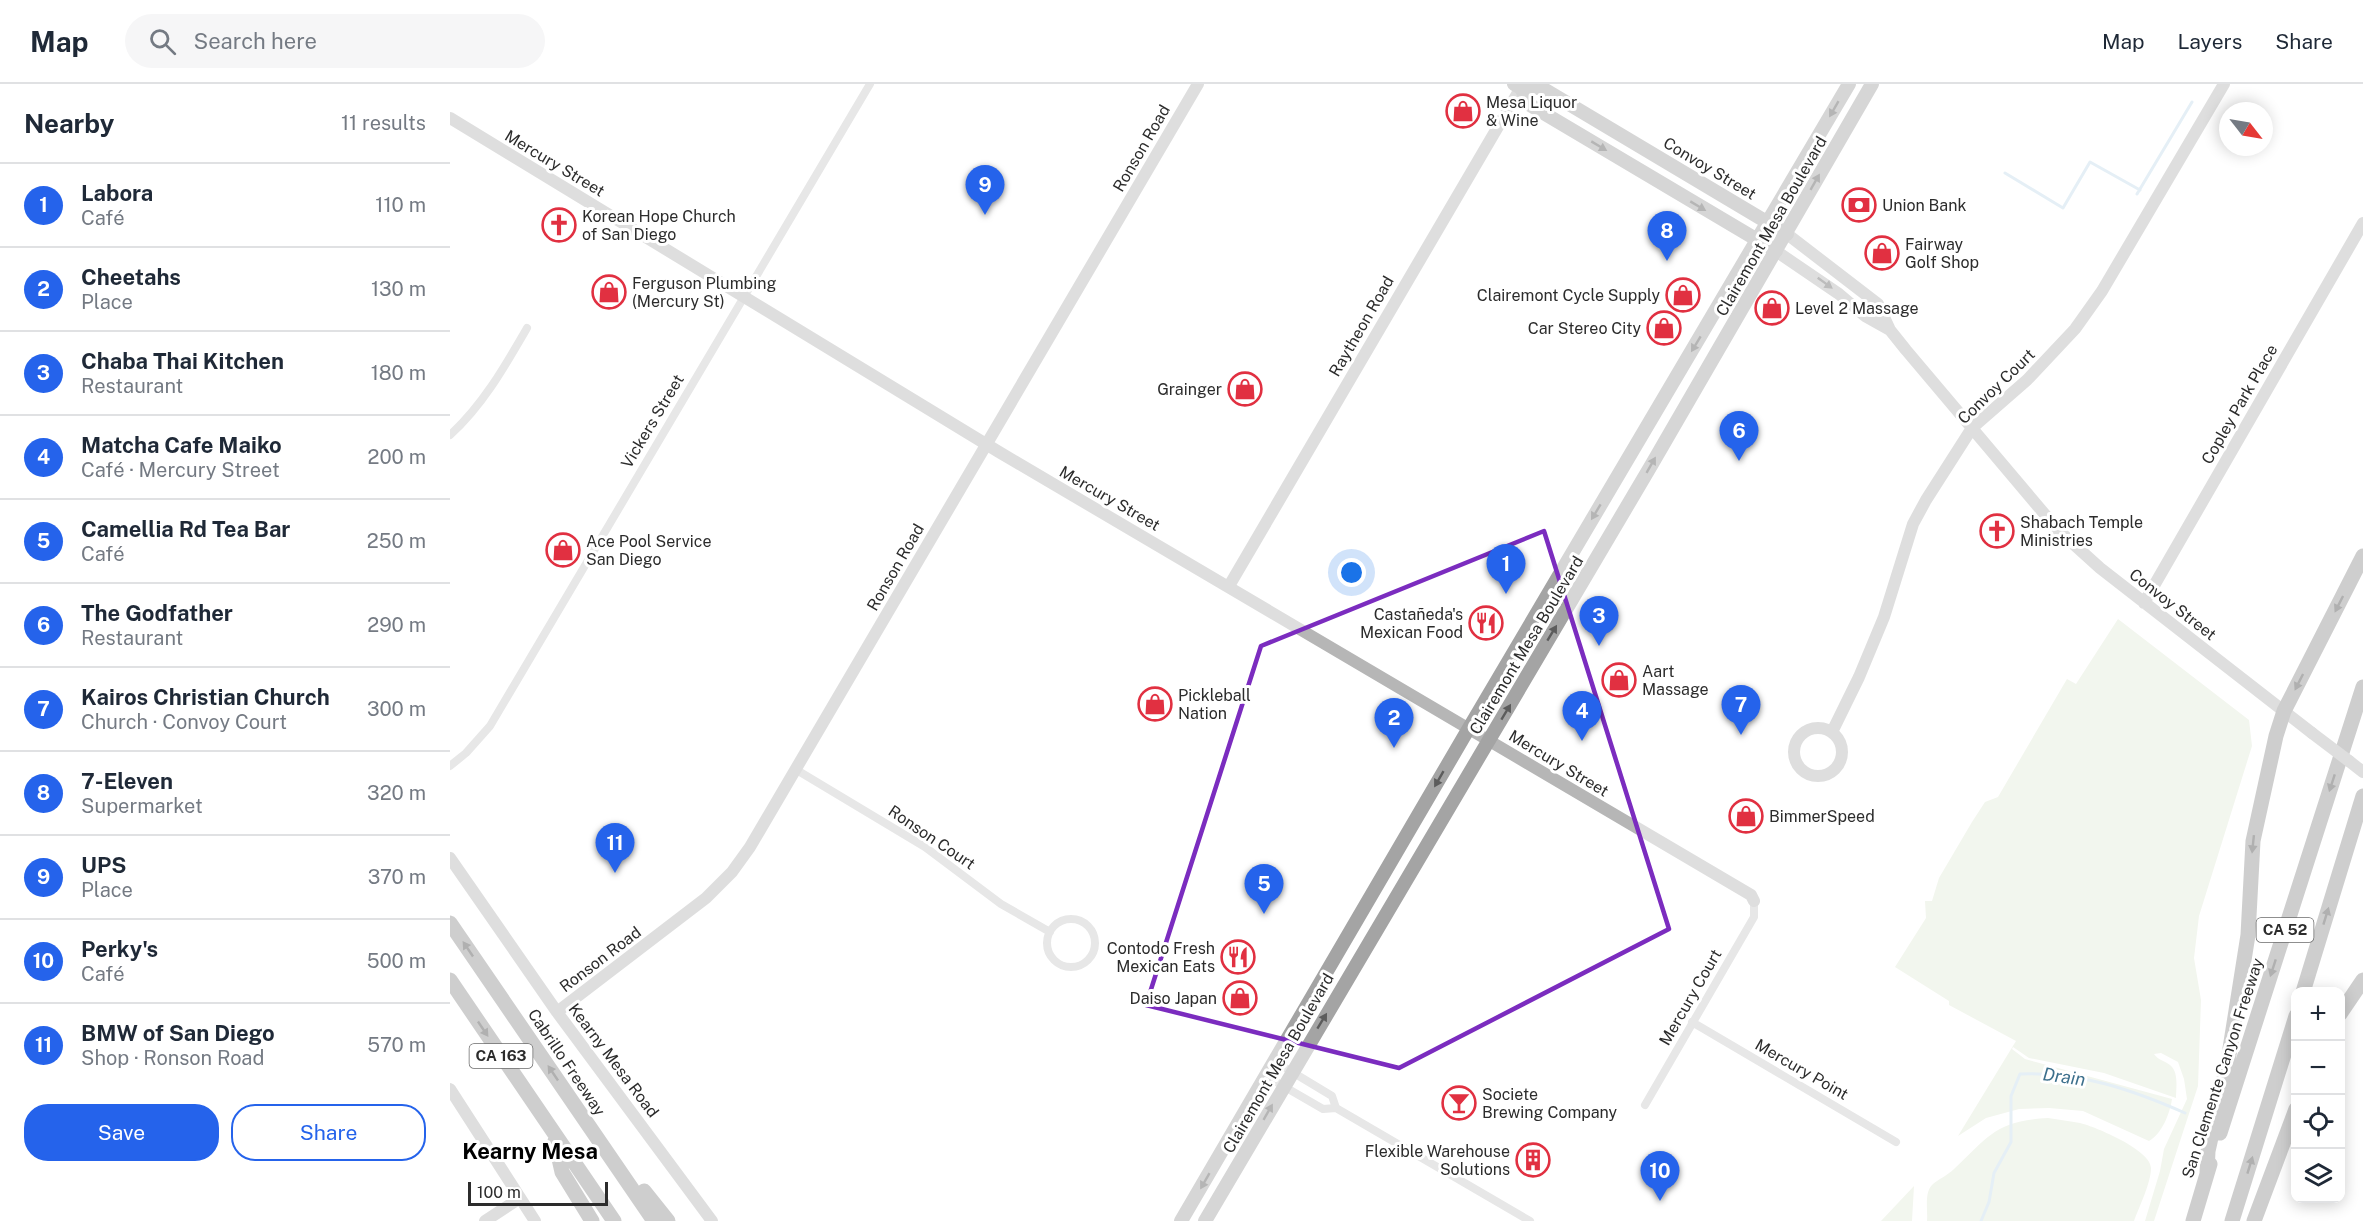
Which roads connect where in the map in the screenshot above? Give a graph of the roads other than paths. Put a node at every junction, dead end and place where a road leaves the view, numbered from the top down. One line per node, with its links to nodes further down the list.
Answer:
1 (870, 84): 13 (street, Vickers Street)
2 (1198, 84): 18 (street, Ronson Road)
3 (1849, 84): 8 (main road, Clairemont Mesa Boulevard, one-way to 8)
4 (1872, 84): 10 (main road, Clairemont Mesa Boulevard, one-way to 4)
5 (2224, 84): 16 (street, Convoy Court)
6 (1519, 85): 8 (main road, Convoy Street); 11 (main road, Convoy Street, one-way to 11); 20 (street, Raytheon Road)
7 (450, 118): 13 (street, Mercury Street)
8 (1768, 223): 10 (main road, Convoy Street); 11 (main road, Clairemont Mesa Boulevard)
9 (2363, 223): 21 (street, Copley Park Place)
10 (1787, 234): 12 (main road, Clairemont Mesa Boulevard); 15 (street, Convoy Street)
11 (1758, 240): 12 (main road, Convoy Street); 24 (main road, Clairemont Mesa Boulevard, one-way to 24)
12 (1776, 251): 15 (street, Convoy Street, one-way to 15); 26 (main road, Clairemont Mesa Boulevard, one-way to 12)
13 (743, 297): 18 (street, Mercury Street); 27 (street, Vickers Street)
14 (527, 328): 17 (street)
15 (1890, 330): 16 (street, Convoy Street)
16 (1972, 428): 21 (street, Convoy Street); 25 (street, Convoy Court)
17 (450, 435)
18 (986, 444): 20 (street, Mercury Street); 28 (street, Ronson Road)
19 (2363, 556): 23 (highway, one-way to 23)
20 (1229, 586): 24 (street, Mercury Street)
21 (2144, 603): 23 (street, Convoy Street)
22 (2363, 687): 53 (highway, San Clemente Canyon Freeway / CA 52, one-way to 53)
23 (2284, 711): 29 (street, Convoy Street, bridge); 53 (highway, one-way to 53)
24 (1469, 728): 26 (street, Mercury Street); 42 (main road, Clairemont Mesa Boulevard, one-way to 42)
25 (1832, 732): 25 (street)
26 (1489, 740): 32 (street, Mercury Street); 43 (main road, Clairemont Mesa Boulevard, one-way to 26)
27 (450, 766)
28 (795, 769): 34 (street, Ronson Court); 39 (street, Ronson Road)
29 (2363, 772)
30 (2363, 796): 37 (highway, CA 52, one-way to 30)
31 (450, 858): 39 (street, Kearny Mesa Road)
32 (1754, 902): 40 (street, Mercury Court)
33 (450, 923): 47 (highway, Cabrillo Freeway / CA 163, one-way to 33)
34 (1050, 932): 34 (street)
35 (450, 980): 51 (highway, CA 163, one-way to 51)
36 (2363, 980): 38 (highway)
37 (2305, 987)
38 (2345, 1007)
39 (557, 1012): 61 (street, Kearny Mesa Road)
40 (1692, 1022): 48 (street, Mercury Court); 52 (street, Mercury Point)
41 (2291, 1029): 66 (highway, one-way to 41)
42 (1274, 1061): 43 (street); 44 (main road, Clairemont Mesa Boulevard)
43 (1292, 1071): 45 (main road, Clairemont Mesa Boulevard); 49 (street)
44 (1266, 1076): 45 (street); 62 (main road, Clairemont Mesa Boulevard, one-way to 62)
45 (1283, 1086): 49 (street); 63 (main road, Clairemont Mesa Boulevard, one-way to 45)
46 (450, 1089): 54 (street)
47 (569, 1098): 59 (highway, Cabrillo Freeway / CA 163); 60 (highway)
48 (1645, 1106)
49 (1336, 1108): 64 (street)
50 (2291, 1120): 67 (highway)
51 (552, 1132): 57 (highway); 58 (highway, CA 163)
52 (1896, 1142)
53 (2207, 1173): 65 (highway, San Clemente Canyon Freeway / CA 52)
54 (520, 1198): 55 (street); 56 (street)
55 (485, 1221)
56 (535, 1221)
57 (592, 1221)
58 (614, 1221)
59 (654, 1221)
60 (669, 1221)
61 (712, 1221)
62 (1181, 1221)
63 (1205, 1221)
64 (1530, 1221)
65 (2193, 1221)
66 (2232, 1221)
67 (2254, 1221)

